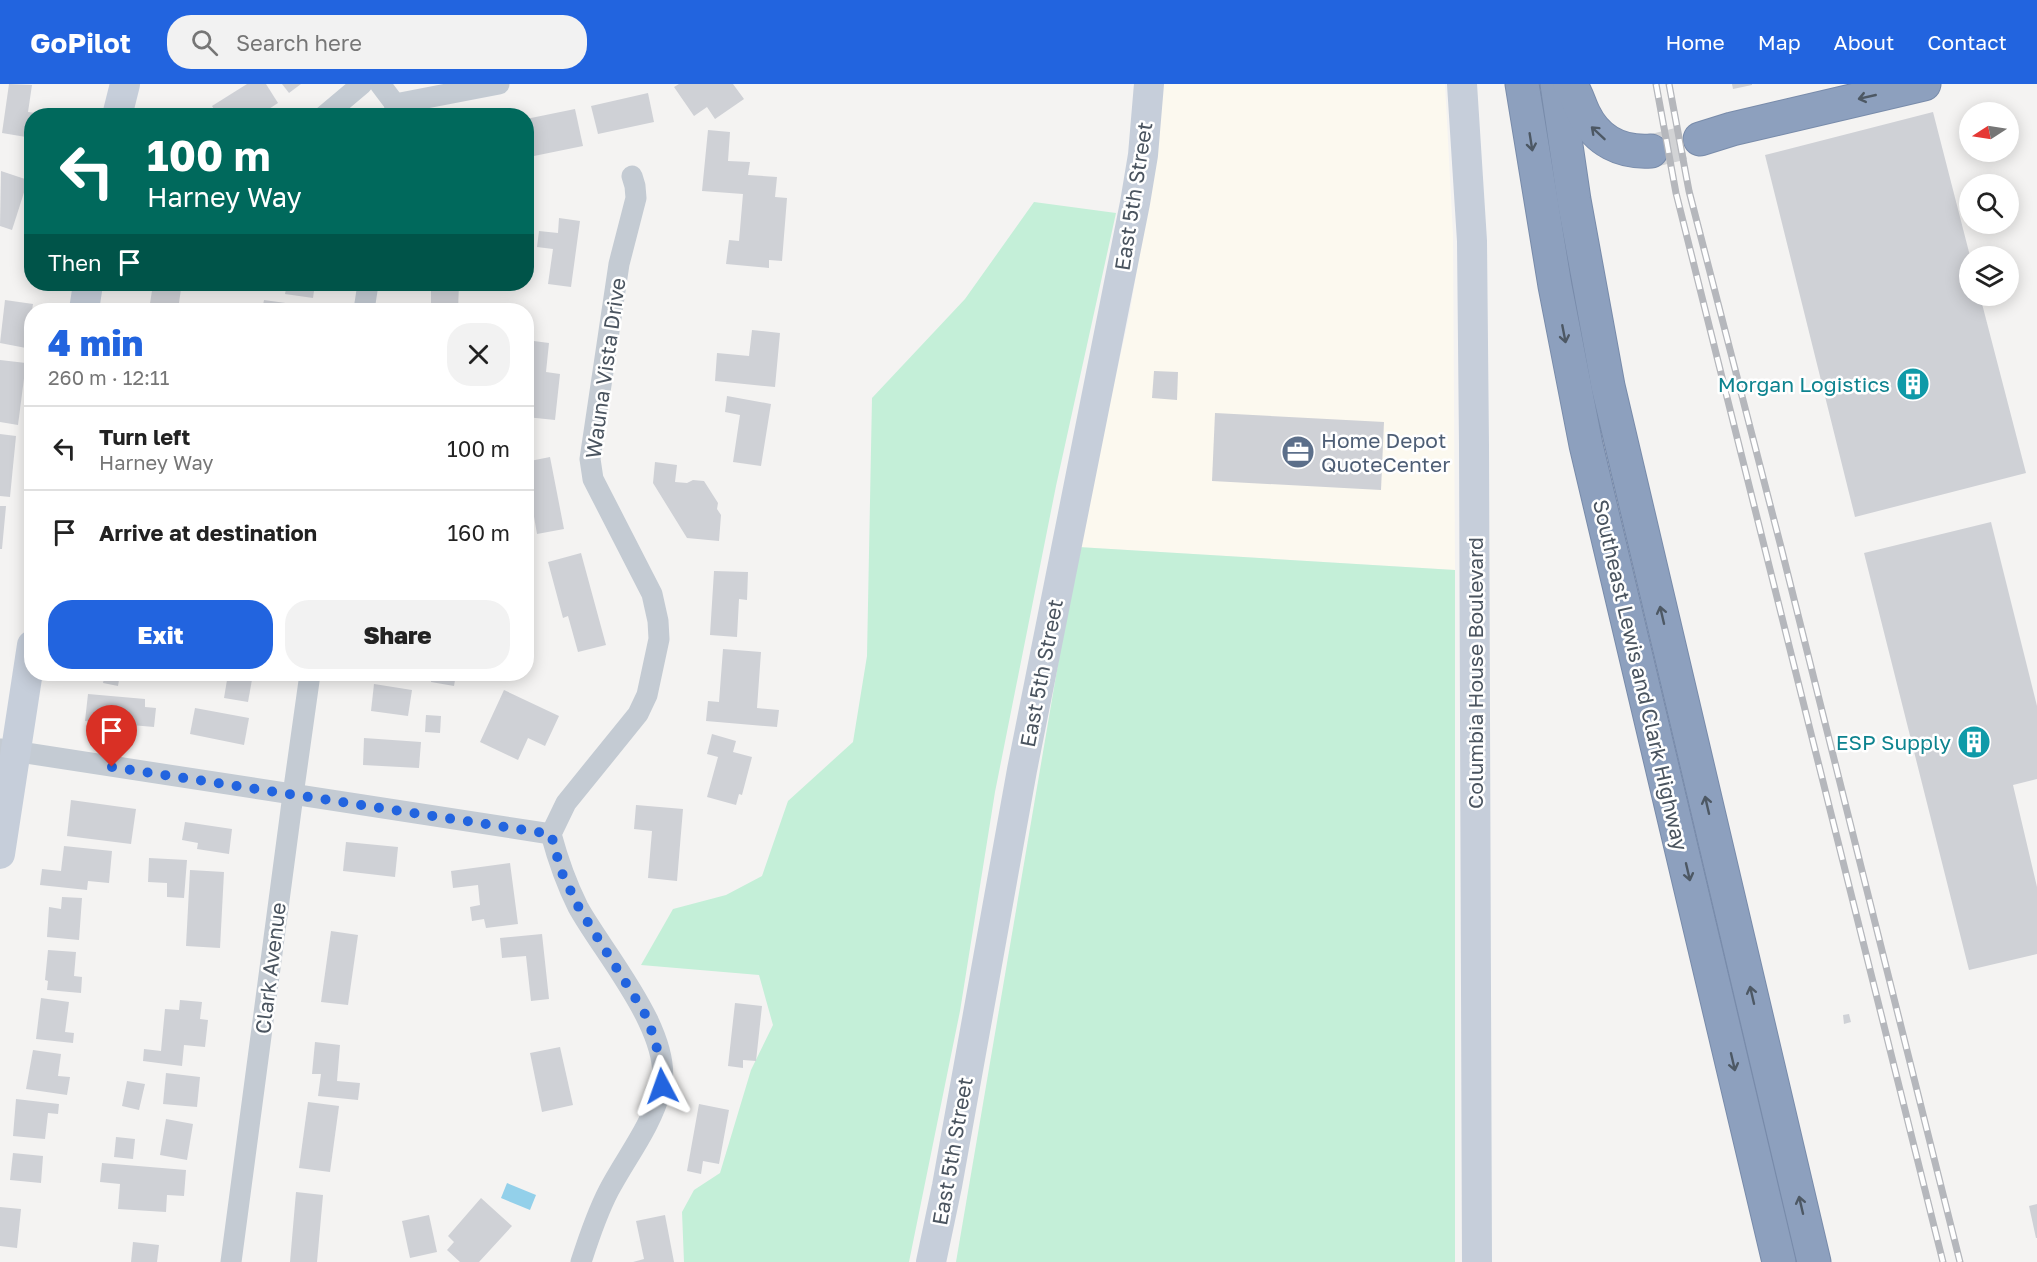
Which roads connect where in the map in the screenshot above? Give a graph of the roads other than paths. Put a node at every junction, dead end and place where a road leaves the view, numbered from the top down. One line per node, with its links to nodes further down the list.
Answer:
1 (125, 84): 11 (street)
2 (362, 84): 12 (street)
3 (380, 84): 13 (street)
4 (499, 84): 14 (street)
5 (1149, 84): 26 (street, East 5th Street)
6 (1462, 84): 27 (street, Columbia House Boulevard)
7 (1522, 84): 28 (highway, Southeast Lewis and Clark Highway, one-way to 28)
8 (1557, 84): 29 (highway, Southeast Lewis and Clark Highway, one-way to 8)
9 (1570, 84): 16 (highway, one-way to 9)
10 (1924, 84): 15 (highway, one-way to 15)
11 (119, 108)
12 (334, 108)
13 (393, 108)
14 (402, 108)
15 (1700, 139)
16 (1651, 151)
17 (632, 176): 22 (street, Wauna Vista Drive)
18 (24, 679): 20 (street)
19 (309, 681): 21 (street, Clark Avenue)
20 (7, 750): 21 (street); 23 (street)
21 (293, 795): 22 (street); 24 (street, Clark Avenue)
22 (551, 834): 25 (street)
23 (0, 854)
24 (231, 1262)
25 (581, 1262)
26 (931, 1262)
27 (1477, 1262)
28 (1779, 1262)
29 (1814, 1262)

